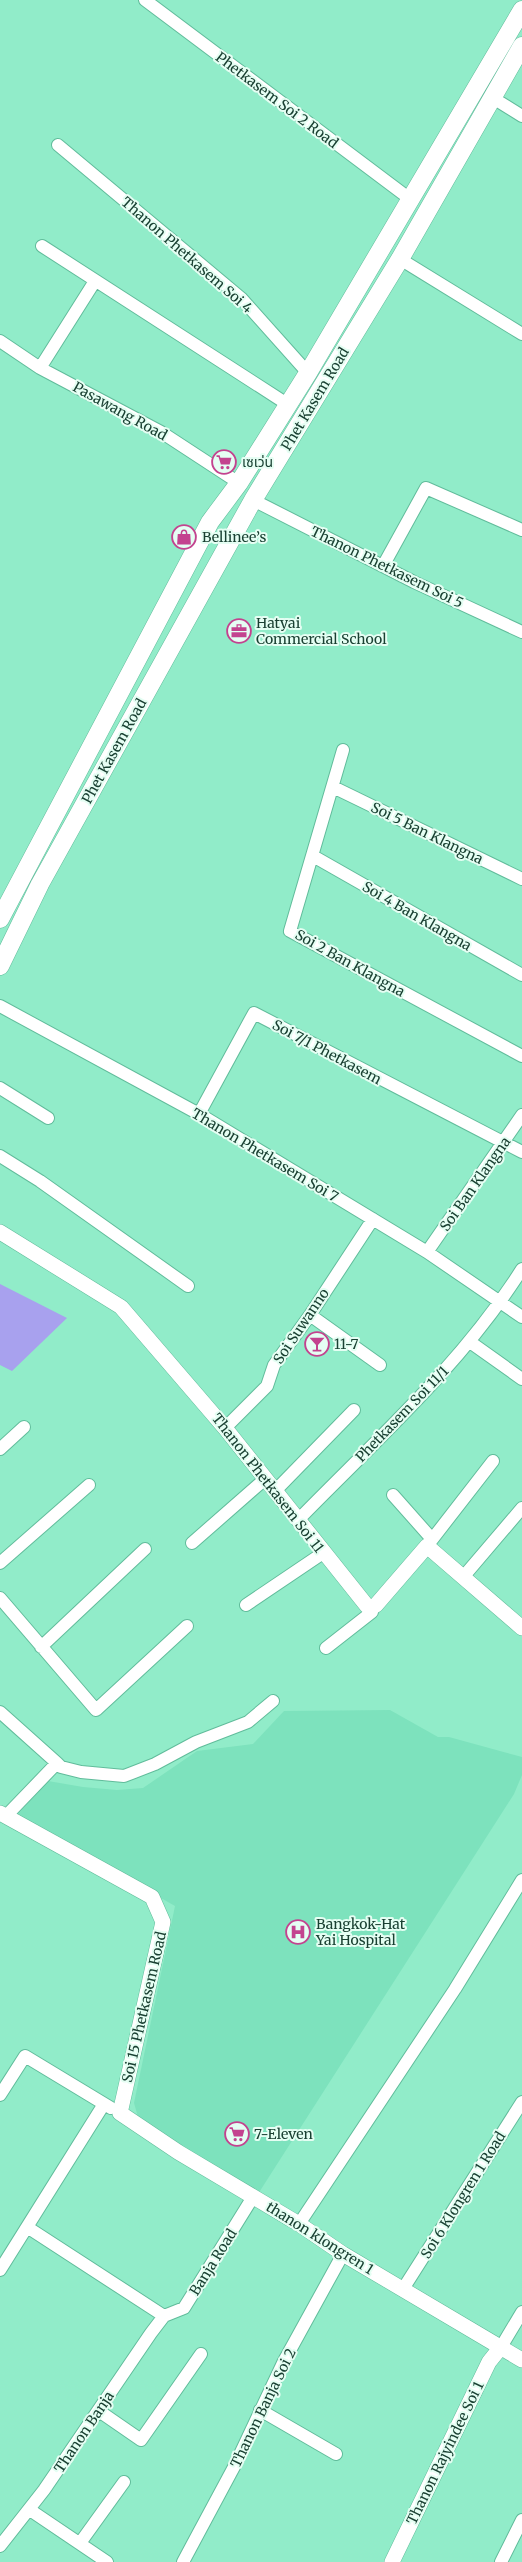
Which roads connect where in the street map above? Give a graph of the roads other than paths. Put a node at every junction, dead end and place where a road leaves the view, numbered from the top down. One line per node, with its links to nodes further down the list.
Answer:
1 (145, 0): 8 (street, Phetkasem Soi 2 Road)
2 (522, 10): 3 (main road, Phet Kasem Road)
3 (500, 47): 4 (main road); 8 (main road, Phet Kasem Road)
4 (518, 53): 5 (main road, Phet Kasem Road)
5 (493, 98): 6 (street); 10 (main road, Phet Kasem Road)
6 (522, 116)
7 (58, 145): 15 (street, Thanon Phetkasem Soi 4)
8 (410, 200): 15 (main road, Phet Kasem Road)
9 (42, 246): 11 (street)
10 (400, 259): 12 (street); 18 (main road, Phet Kasem Road)
11 (95, 281): 14 (street); 16 (street)
12 (522, 334)
13 (0, 341): 14 (street, Pasawang Road)
14 (40, 368): 17 (street, Pasawang Road)
15 (308, 373): 16 (main road, Phet Kasem Road)
16 (287, 404): 17 (main road, Phet Kasem Road)
17 (239, 483): 25 (main road, Phet Kasem Road)
18 (253, 500): 20 (street, Thanon Phetkasem Soi 5); 27 (main road, Phet Kasem Road)
19 (522, 530): 20 (street)
20 (383, 566): 21 (street, Thanon Phetkasem Soi 5)
21 (522, 632)
22 (344, 750): 23 (street, Soi 2 Ban Klangna)
23 (333, 787): 24 (street, Soi 2 Ban Klangna); 26 (street, Soi 5 Ban Klangna)
24 (313, 856): 30 (street, Soi 4 Ban Klangna); 32 (street, Soi 2 Ban Klangna)
25 (22, 875): 27 (main road); 28 (main road, Phet Kasem Road)
26 (522, 879)
27 (40, 884): 29 (main road, Phet Kasem Road)
28 (0, 919)
29 (0, 966)
30 (522, 975)
31 (0, 1006): 34 (street, Thanon Phetkasem Soi 7)
32 (522, 1056)
33 (0, 1088): 36 (street)
34 (199, 1114): 37 (street, Soi 7/1 Phetkasem); 40 (street, Thanon Phetkasem Soi 7)
35 (522, 1115): 37 (street, Soi Ban Klangna)
36 (48, 1118)
37 (502, 1144): 38 (street); 42 (street, Soi Ban Klangna)
38 (522, 1152)
39 (0, 1156): 44 (street)
40 (373, 1220): 42 (street, Thanon Phetkasem Soi 7); 46 (street, Soi Suwanno)
41 (0, 1232): 53 (street, Thanon Phetkasem Soi 11)
42 (427, 1252): 45 (street, Thanon Phetkasem Soi 7)
43 (522, 1269): 45 (street, Phetkasem Soi 11/1)
44 (188, 1286)
45 (501, 1303): 47 (street, Thanon Phetkasem Soi 7); 48 (street, Phetkasem Soi 11/1)
46 (310, 1315): 49 (street); 53 (street, Soi Suwanno)
47 (522, 1317)
48 (470, 1342): 50 (street); 61 (street, Phetkasem Soi 11/1)
49 (380, 1365)
50 (522, 1379)
51 (354, 1410): 58 (street)
52 (24, 1427): 54 (street)
53 (225, 1428): 56 (street, Thanon Phetkasem Soi 11)
54 (0, 1449)
55 (493, 1461): 63 (street)
56 (264, 1479): 58 (street, Thanon Phetkasem Soi 11); 62 (street)
57 (89, 1485): 66 (street)
58 (275, 1491): 61 (street, Thanon Phetkasem Soi 11)
59 (393, 1495): 63 (street)
60 (522, 1508): 67 (street)
61 (298, 1520): 65 (street, Thanon Phetkasem Soi 11)
62 (192, 1543)
63 (430, 1543): 67 (street); 70 (street)
64 (144, 1549): 73 (street)
65 (323, 1553): 69 (street); 70 (street, Thanon Phetkasem Soi 11)
66 (0, 1562)
67 (464, 1576): 72 (street)
68 (0, 1598): 73 (street)
69 (246, 1605)
70 (372, 1612): 74 (street)
71 (187, 1626): 73 (street)
72 (522, 1628)
73 (41, 1647)
74 (326, 1648)
75 (273, 1700): 77 (street)
76 (0, 1712): 77 (street)
77 (57, 1763): 78 (street)
78 (3, 1815): 83 (street, Soi 15 Phetkasem Road)
79 (522, 1880): 85 (street)
80 (0, 2095): 82 (street)
81 (522, 2102): 89 (street, Soi 6 Klongren 1 Road)
82 (104, 2104): 83 (street); 86 (street)
83 (120, 2113): 84 (street, thanon klongren 1)
84 (253, 2197): 85 (street, thanon klongren 1); 91 (street, Banja Road)
85 (300, 2224): 87 (street, thanon klongren 1)
86 (27, 2227): 88 (street); 91 (street)
87 (343, 2254): 89 (street, thanon klongren 1); 96 (street, Thanon Banja Soi 2)
88 (0, 2270)
89 (403, 2289): 92 (street, thanon klongren 1)
90 (522, 2312): 92 (street)
91 (164, 2316): 95 (street, Thanon Banja)
92 (501, 2347): 94 (street, thanon klongren 1); 105 (street, Thanon Rajyindee Soi 1)
93 (201, 2354): 95 (street)
94 (522, 2360)
95 (99, 2410): 99 (street, Thanon Banja)
96 (260, 2410): 97 (street); 104 (street, Thanon Banja Soi 2)
97 (336, 2454)
98 (124, 2482): 101 (street)
99 (30, 2510): 101 (street); 102 (street, Thanon Banja)
100 (522, 2520): 106 (street)
101 (80, 2543): 103 (street)
102 (0, 2546)
103 (107, 2562)
104 (183, 2562)
105 (392, 2562)
106 (501, 2562)

